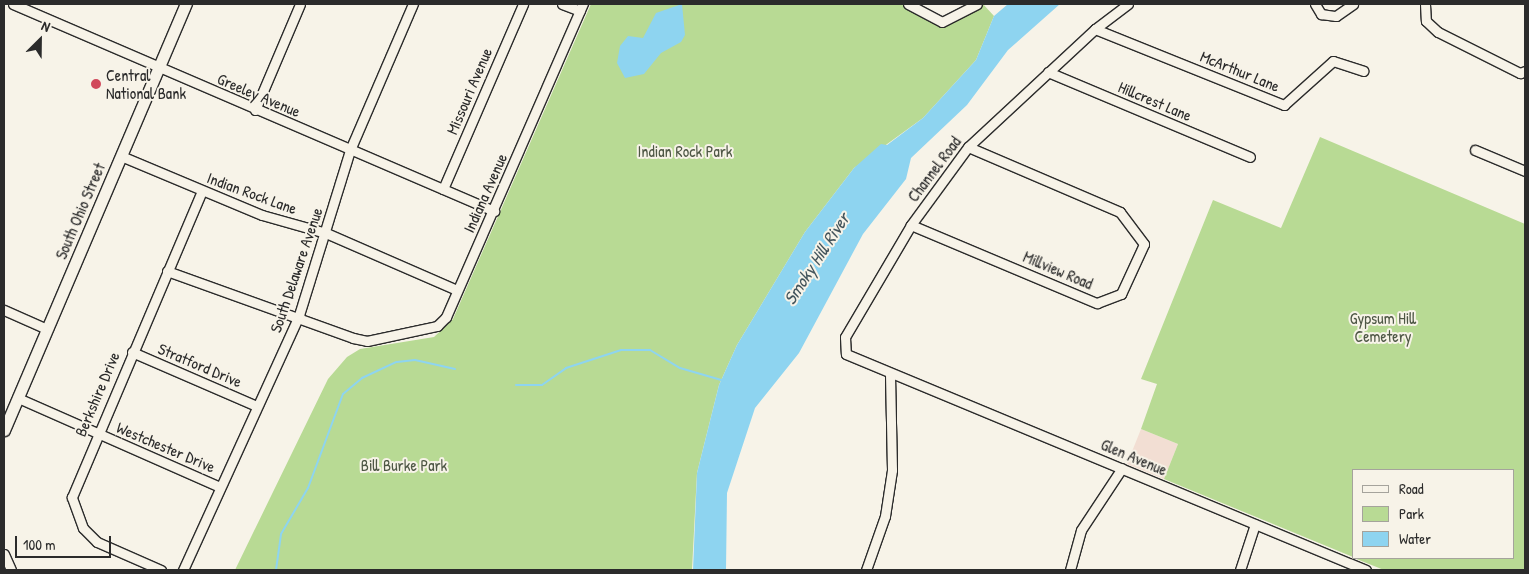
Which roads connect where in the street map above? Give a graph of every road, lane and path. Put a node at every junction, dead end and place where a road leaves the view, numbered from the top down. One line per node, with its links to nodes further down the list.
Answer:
1 (13, 4): 15 (street, Greeley Avenue)
2 (186, 4): 15 (main road, South Ohio Street)
3 (300, 4): 19 (street)
4 (413, 4): 21 (street, South Delaware Avenue)
5 (523, 4): 26 (street, Missouri Avenue)
6 (562, 4): 13 (street)
7 (908, 4): 8 (street)
8 (977, 4)
9 (1128, 4): 14 (street, Channel Road)
10 (1316, 4): 11 (street)
11 (1354, 4)
12 (1425, 4): 17 (street)
13 (582, 8): 28 (street, Indiana Avenue)
14 (1094, 29): 16 (street, McArthur Lane); 18 (street, Channel Road)
15 (158, 68): 19 (street, Greeley Avenue); 23 (main road, South Ohio Street)
16 (1363, 71)
17 (1525, 71)
18 (1048, 72): 20 (street, Channel Road); 24 (street, Hillcrest Lane)
19 (255, 110): 21 (street, Greeley Avenue)
20 (968, 147): 29 (street, Channel Road); 29 (street, Millview Road)
21 (350, 150): 26 (street, Greeley Avenue); 30 (street, South Delaware Avenue)
22 (1475, 150): 25 (street)
23 (121, 156): 27 (street, Indian Rock Lane); 35 (main road, South Ohio Street)
24 (1250, 157)
25 (1525, 171)
26 (443, 189): 28 (street, Greeley Avenue)
27 (202, 191): 30 (street, Indian Rock Lane); 31 (street, Berkshire Drive)
28 (494, 211): 32 (street, Indiana Avenue)
29 (911, 225): 37 (street, Channel Road)
30 (326, 233): 32 (street, Indian Rock Lane); 34 (street, South Delaware Avenue)
31 (167, 271): 34 (street); 36 (street, Berkshire Drive)
32 (457, 290): 34 (street, Indiana Avenue)
33 (4, 310): 35 (street)
34 (299, 315): 39 (street, South Delaware Avenue)
35 (47, 329): 38 (main road, South Ohio Street)
36 (132, 352): 39 (street, Stratford Drive); 41 (street, Berkshire Drive)
37 (890, 373): 42 (street, Glen Avenue); 49 (street)
38 (18, 398): 40 (main road, South Ohio Street); 41 (street, Westchester Drive)
39 (257, 406): 43 (street, South Delaware Avenue)
40 (5, 426)
41 (96, 434): 43 (street, Westchester Drive); 47 (street, Berkshire Drive)
42 (1122, 468): 44 (street, Glen Avenue); 50 (street)
43 (220, 487): 48 (street, South Delaware Avenue)
44 (1255, 524): 51 (street); 52 (street, Glen Avenue)
45 (4, 554): 46 (street)
46 (10, 570)
47 (161, 570)
48 (183, 570)
49 (866, 570)
50 (1070, 570)
51 (1240, 570)
52 (1366, 570)

